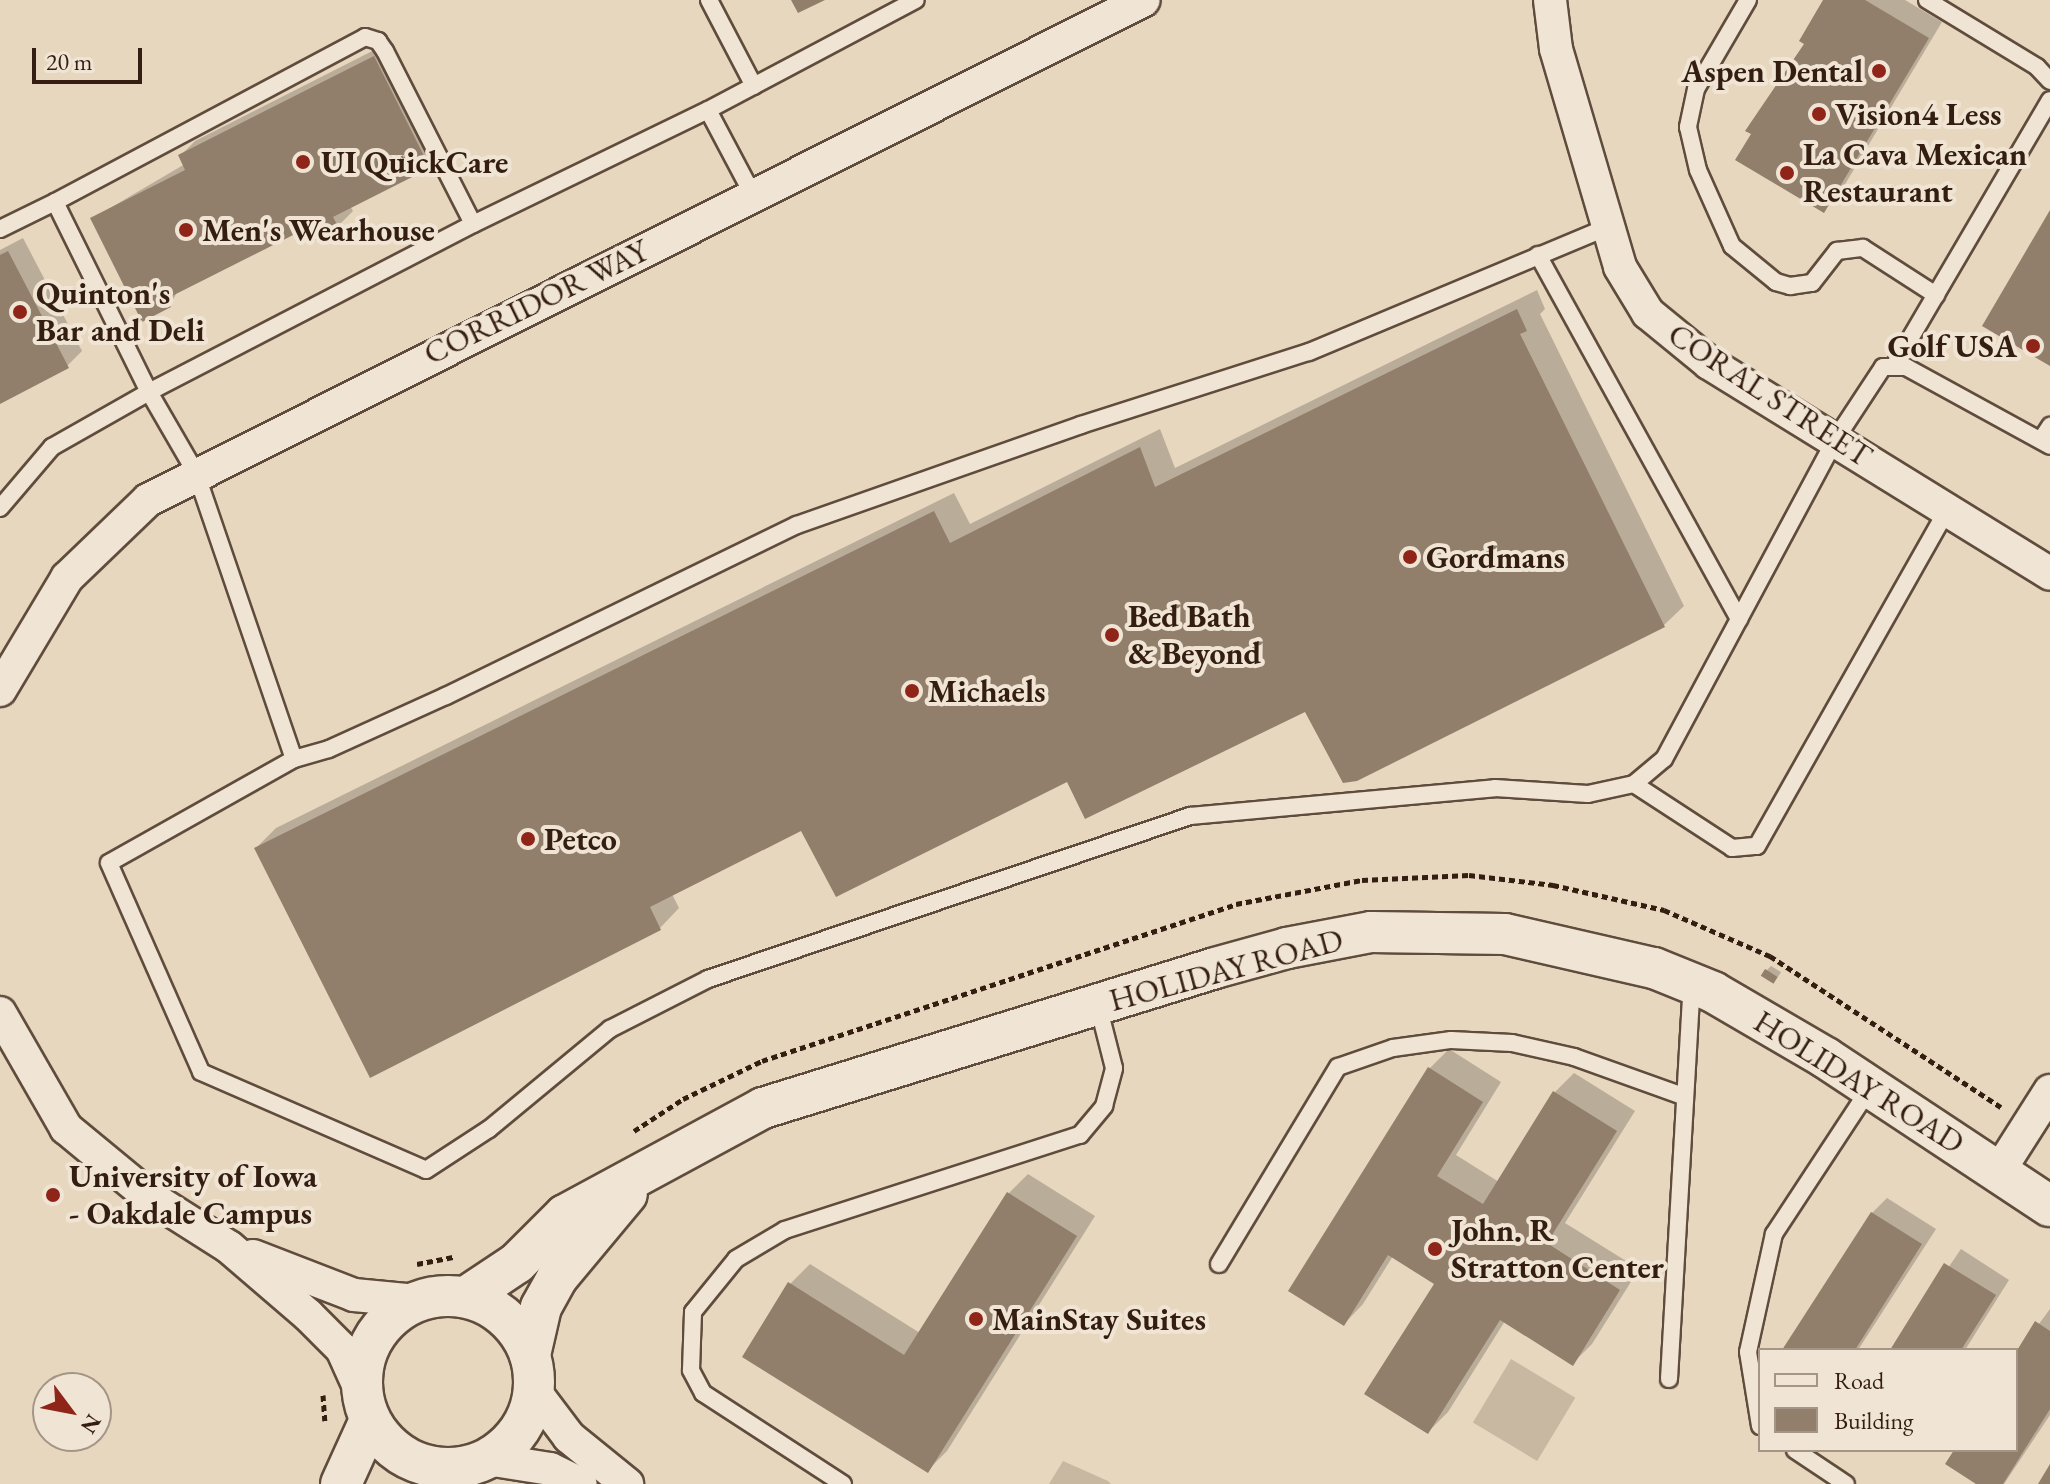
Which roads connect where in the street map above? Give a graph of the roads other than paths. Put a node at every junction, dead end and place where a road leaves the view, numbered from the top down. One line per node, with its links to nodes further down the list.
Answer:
1 (709, 0): 9 (lane)
2 (916, 0): 9 (lane)
3 (1144, 0): 7 (street, CORRIDOR WAY)
4 (1550, 0): 15 (street, CORAL STREET)
5 (1748, 0): 18 (lane)
6 (1927, 0): 8 (lane)
7 (1107, 8): 12 (street, CORRIDOR WAY)
8 (2050, 81)
9 (754, 86): 11 (lane)
10 (2050, 100): 18 (lane)
11 (708, 110): 12 (lane); 14 (lane)
12 (753, 195): 23 (street, CORRIDOR WAY)
13 (55, 202): 14 (lane); 16 (lane); 20 (lane)
14 (473, 224): 20 (lane)
15 (1608, 227): 17 (lane); 22 (street, CORAL STREET)
16 (0, 229)
17 (1538, 255): 27 (lane); 29 (lane)
18 (1936, 295): 19 (lane)
19 (1894, 366): 21 (lane); 22 (lane)
20 (149, 392): 23 (lane); 24 (lane)
21 (2047, 437)
22 (1835, 440): 25 (street, CORAL STREET); 27 (lane)
23 (196, 473): 28 (street, CORRIDOR WAY); 29 (lane)
24 (0, 508)
25 (1948, 509): 26 (street, CORAL STREET); 30 (lane)
26 (2050, 574)
27 (1739, 619): 30 (lane)
28 (2, 677)
29 (294, 759): 30 (lane)
30 (1634, 784)
31 (1692, 984): 32 (street, HOLIDAY ROAD); 34 (street, HOLIDAY ROAD); 36 (lane)
32 (1097, 1004): 37 (street, HOLIDAY ROAD); 54 (lane)
33 (0, 1013): 40 (street)
34 (1871, 1087): 38 (street, HOLIDAY ROAD); 47 (lane)
35 (2050, 1091): 38 (street)
36 (1683, 1096): 41 (lane); 45 (lane)
37 (651, 1169): 43 (street, HOLIDAY ROAD); 44 (street, HOLIDAY ROAD)
38 (1999, 1171): 39 (street, HOLIDAY ROAD)
39 (2050, 1206)
40 (229, 1247): 42 (street); 46 (street)
41 (1219, 1264)
42 (411, 1282): 43 (street, HOLIDAY ROAD); 46 (street)
43 (466, 1297): 44 (street)
44 (531, 1372): 49 (street, HOLIDAY ROAD); 53 (street)
45 (1669, 1379)
46 (365, 1405): 50 (street, HOLIDAY ROAD); 51 (street)
47 (1758, 1414)
48 (1798, 1452): 55 (lane)
49 (487, 1459): 50 (street, HOLIDAY ROAD); 52 (street)
50 (425, 1477)
51 (341, 1484)
52 (581, 1484)
53 (627, 1484)
54 (843, 1484)
55 (1846, 1484)

